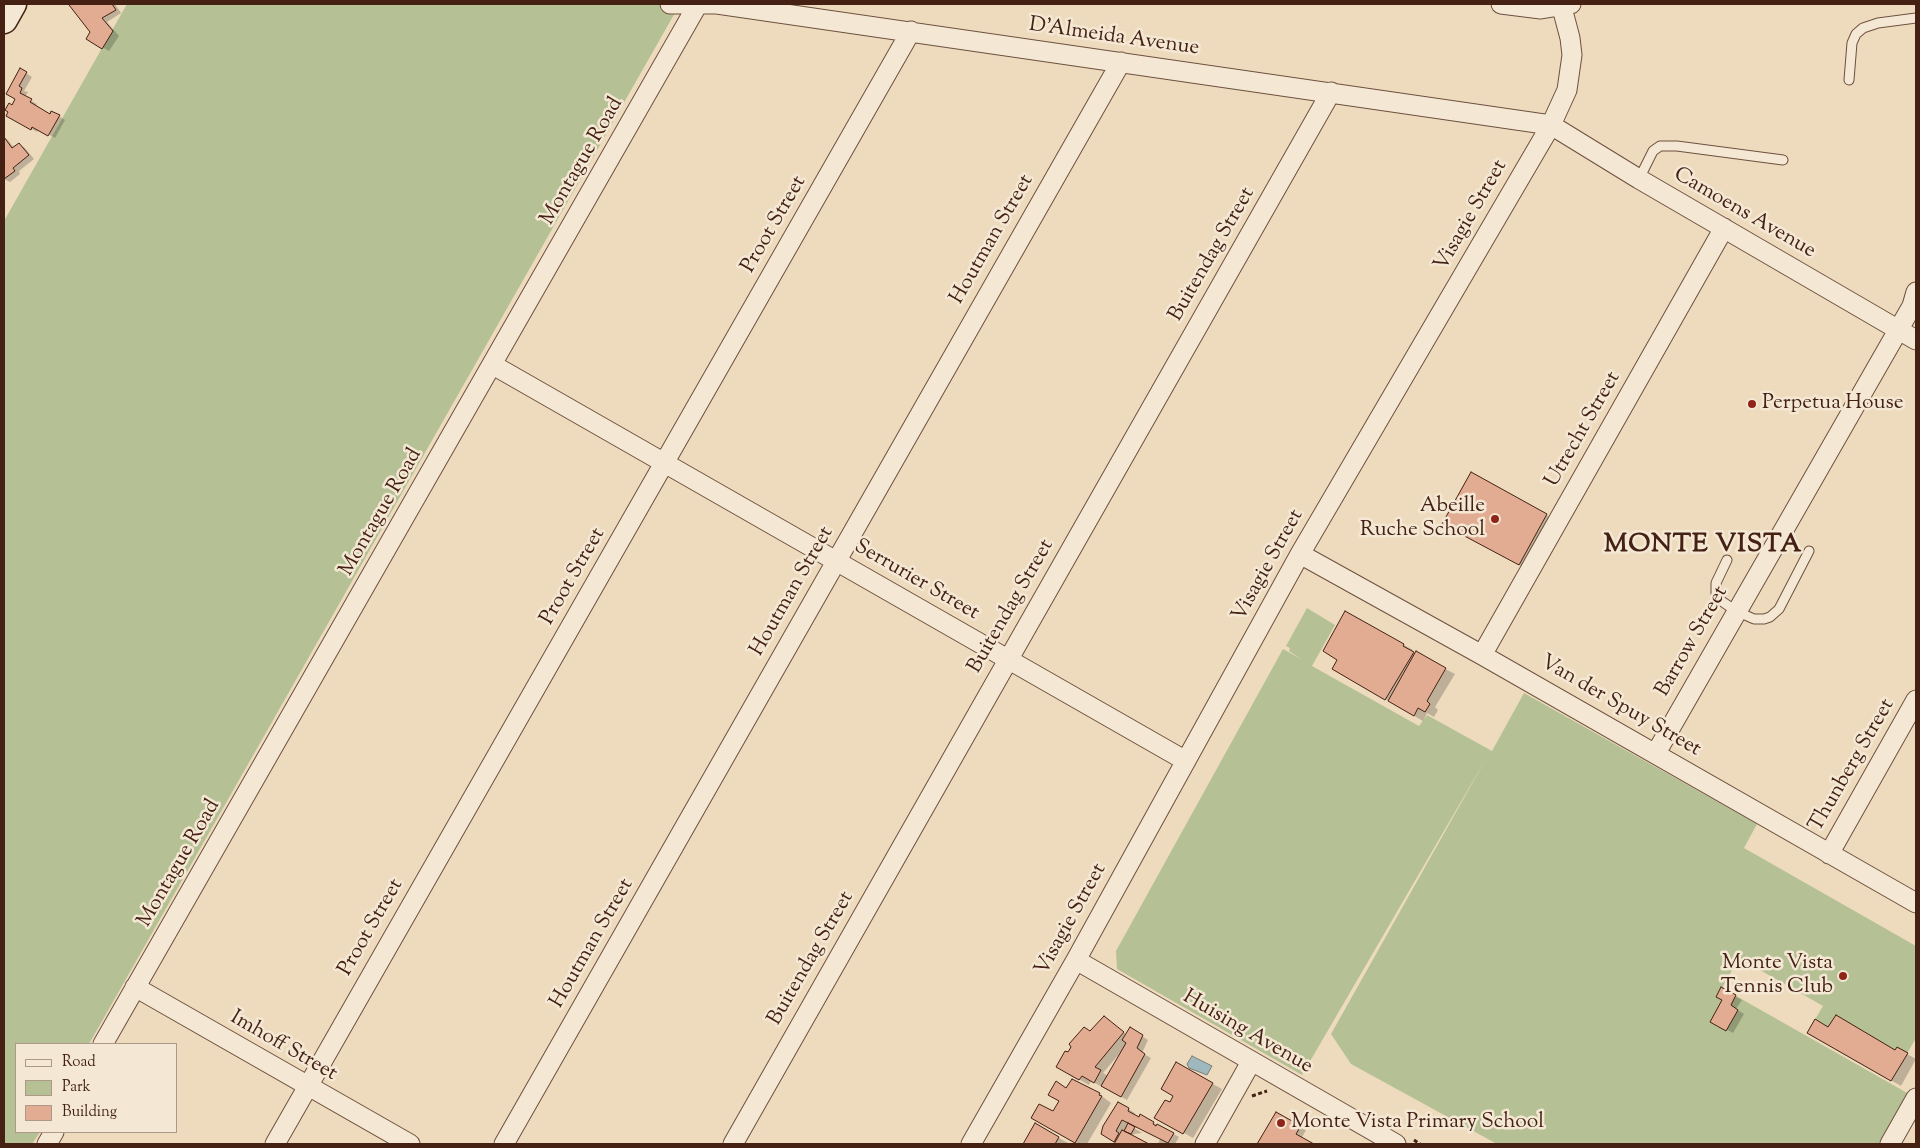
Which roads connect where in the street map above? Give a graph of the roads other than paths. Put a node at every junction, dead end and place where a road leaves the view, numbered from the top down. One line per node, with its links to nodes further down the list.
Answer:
1 (13, 4): 7 (street)
2 (670, 4): 3 (street, D'Almeida Avenue)
3 (698, 4): 8 (street, D'Almeida Avenue); 19 (street, Montague Road)
4 (1501, 4): 5 (street)
5 (1565, 4): 12 (street, Visagie Street)
6 (1916, 18): 10 (lane)
7 (4, 20)
8 (911, 31): 9 (street, D'Almeida Avenue); 20 (street, Proot Street)
9 (1120, 62): 11 (street, D'Almeida Avenue); 24 (street, Houtman Street)
10 (1849, 80)
11 (1331, 92): 12 (street, D'Almeida Avenue); 27 (street, Buitendag Street)
12 (1551, 125): 14 (street, Camoens Avenue); 22 (street, Visagie Street)
13 (1783, 160): 14 (lane)
14 (1639, 179): 15 (street, Camoens Avenue)
15 (1724, 228): 17 (street, Camoens Avenue); 26 (street, Utrecht Street)
16 (1916, 292): 17 (street, Barrow Street)
17 (1898, 330): 18 (street, Camoens Avenue); 25 (street, Barrow Street)
18 (1916, 340)
19 (493, 365): 20 (street, Serrurier Street); 34 (street, Montague Road)
20 (664, 464): 24 (street, Serrurier Street); 37 (street, Proot Street)
21 (1808, 551): 25 (lane)
22 (1300, 554): 26 (street, Van der Spuy Street); 30 (street, Visagie Street)
23 (1726, 560): 25 (lane)
24 (837, 561): 27 (street, Serrurier Street); 41 (street, Houtman Street)
25 (1736, 611): 29 (street, Barrow Street)
26 (1482, 655): 29 (street, Van der Spuy Street)
27 (1008, 659): 30 (street, Serrurier Street); 42 (street, Buitendag Street)
28 (1916, 700): 31 (street, Thunberg Street)
29 (1656, 753): 31 (street, Van der Spuy Street)
30 (1186, 761): 33 (street, Visagie Street)
31 (1829, 854): 32 (street, Van der Spuy Street)
32 (1916, 903)
33 (1076, 960): 36 (street, Huising Avenue); 43 (street, Visagie Street)
34 (135, 987): 35 (street, Montague Road); 37 (street, Imhoff Street)
35 (104, 1043)
36 (1251, 1062): 44 (street); 45 (street, Huising Avenue)
37 (307, 1086): 39 (street, Proot Street); 40 (street, Imhoff Street)
38 (1915, 1102): 46 (street)
39 (275, 1144)
40 (410, 1144)
41 (504, 1144)
42 (734, 1144)
43 (971, 1144)
44 (1205, 1144)
45 (1396, 1144)
46 (1890, 1144)

